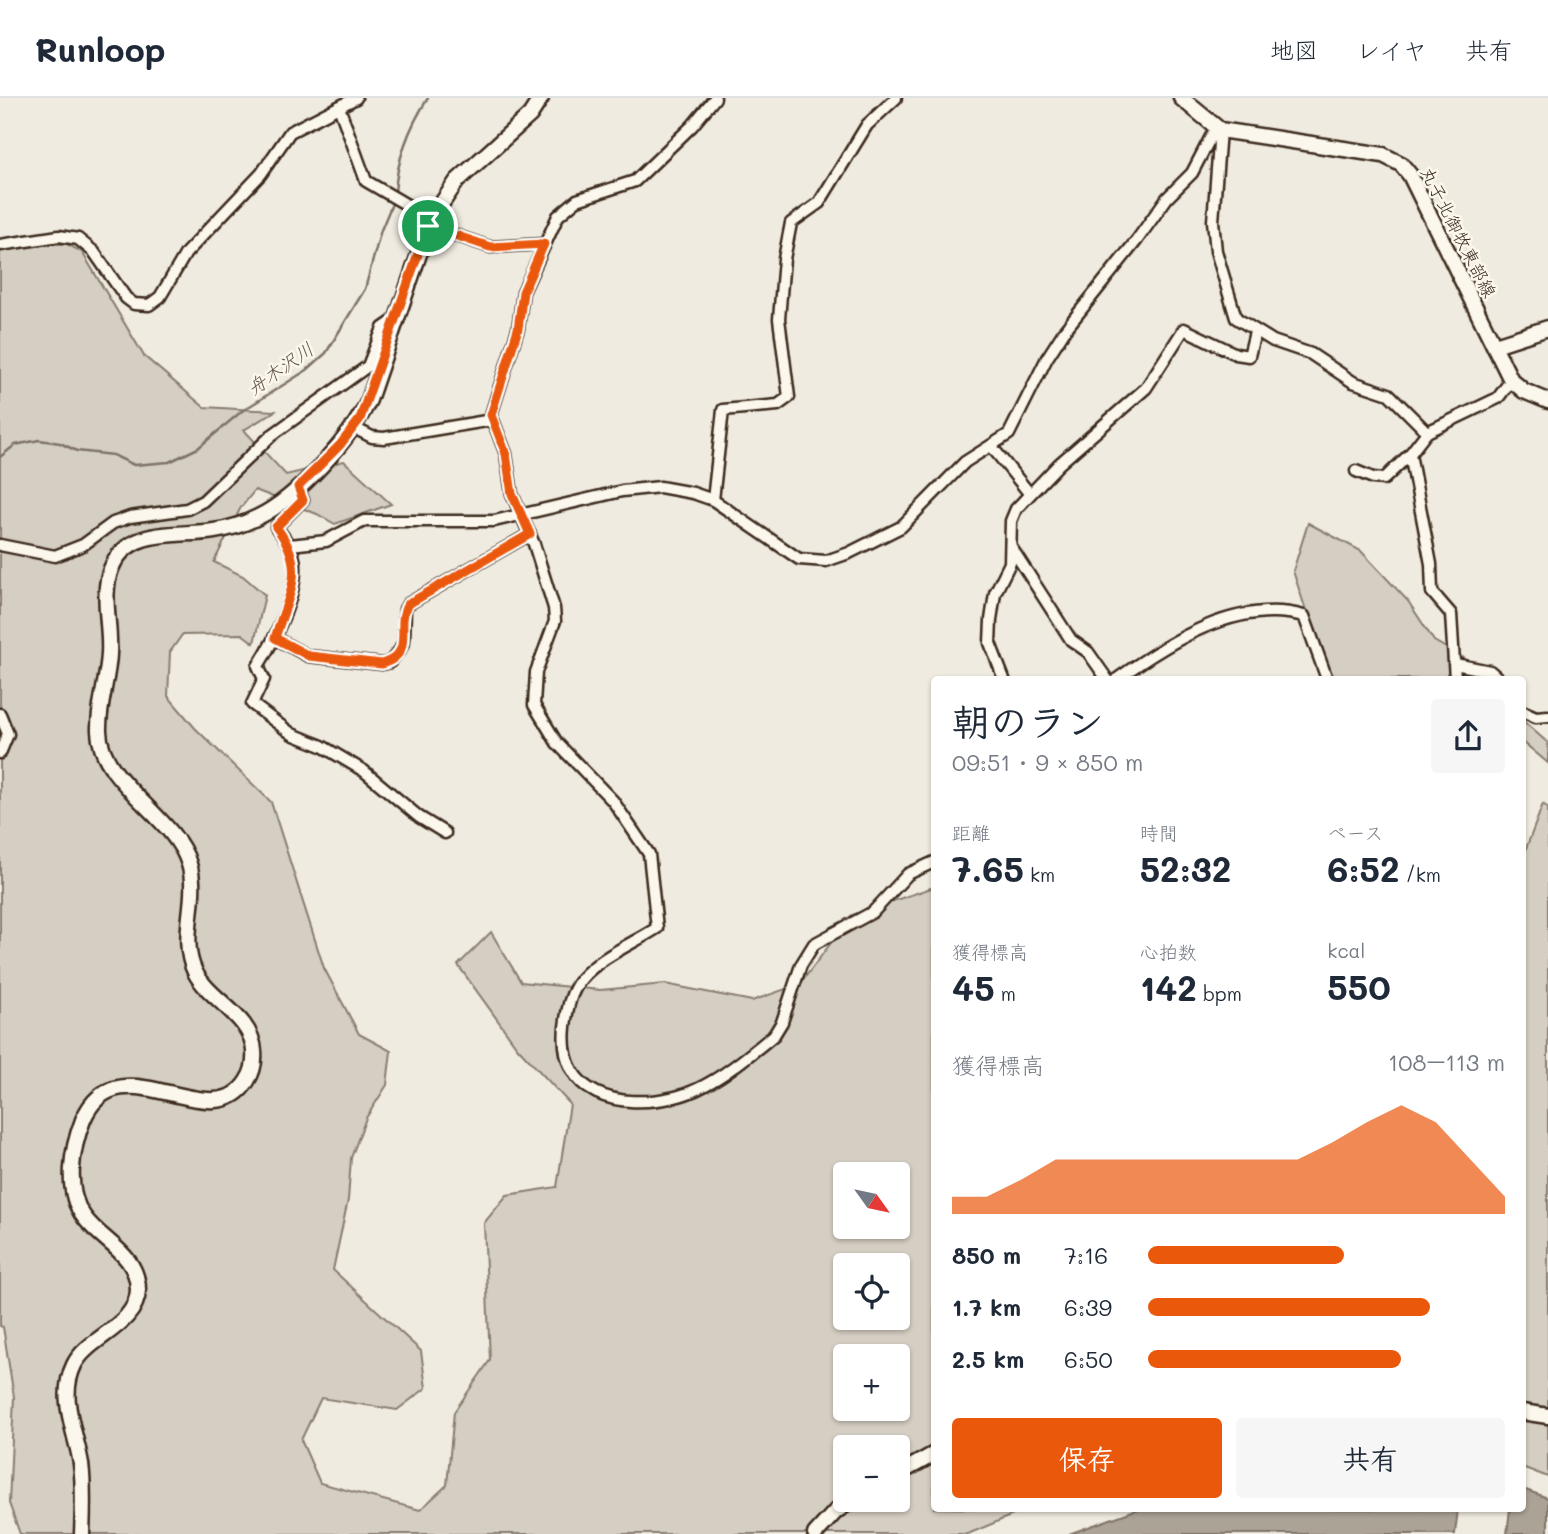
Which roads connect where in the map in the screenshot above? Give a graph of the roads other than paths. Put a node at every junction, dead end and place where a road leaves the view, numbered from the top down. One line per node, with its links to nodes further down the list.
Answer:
1 (356, 98): 6 (street)
2 (541, 98): 8 (street)
3 (715, 98): 9 (street)
4 (896, 98): 25 (street)
5 (1190, 101): 7 (street, 丸子北御牧東部線)
6 (339, 107): 8 (street); 10 (street)
7 (1218, 129): 13 (street); 14 (street, 丸子北御牧東部線); 20 (street)
8 (429, 223): 9 (street); 11 (street)
9 (544, 244): 17 (street)
10 (0, 245)
11 (396, 319): 18 (street); 28 (street)
12 (1548, 328): 14 (street)
13 (1255, 332): 19 (street); 24 (street)
14 (1495, 345): 15 (street, 丸子北御牧東部線)
15 (1511, 380): 16 (street); 19 (street)
16 (1548, 401)
17 (492, 420): 18 (street); 26 (street)
18 (354, 428): 23 (street)
19 (1427, 432): 21 (street)
20 (992, 447): 24 (street); 25 (street)
21 (1410, 454): 22 (street); 32 (street)
22 (1356, 471)
23 (298, 487): 29 (street); 50 (street)
24 (1029, 493): 30 (street)
25 (713, 500): 26 (street)
26 (522, 513): 27 (street); 29 (street)
27 (530, 534): 31 (street); 44 (street)
28 (0, 545)
29 (290, 545): 31 (street)
30 (1010, 546): 33 (street); 34 (street)
31 (275, 638): 43 (street)
32 (1455, 664): 37 (street); 38 (street)
33 (1003, 676)
34 (1105, 676)
35 (1122, 676): 36 (street)
36 (1326, 676)
37 (1454, 676)
38 (1496, 676)
39 (1526, 713): 41 (street)
40 (0, 714): 42 (street)
41 (1548, 716)
42 (0, 753)
43 (445, 834)
44 (931, 863)
45 (1526, 1413): 46 (street)
46 (1548, 1416)
47 (931, 1456): 48 (street)
48 (910, 1467)
49 (835, 1512): 51 (street)
50 (82, 1534)
51 (815, 1534)

